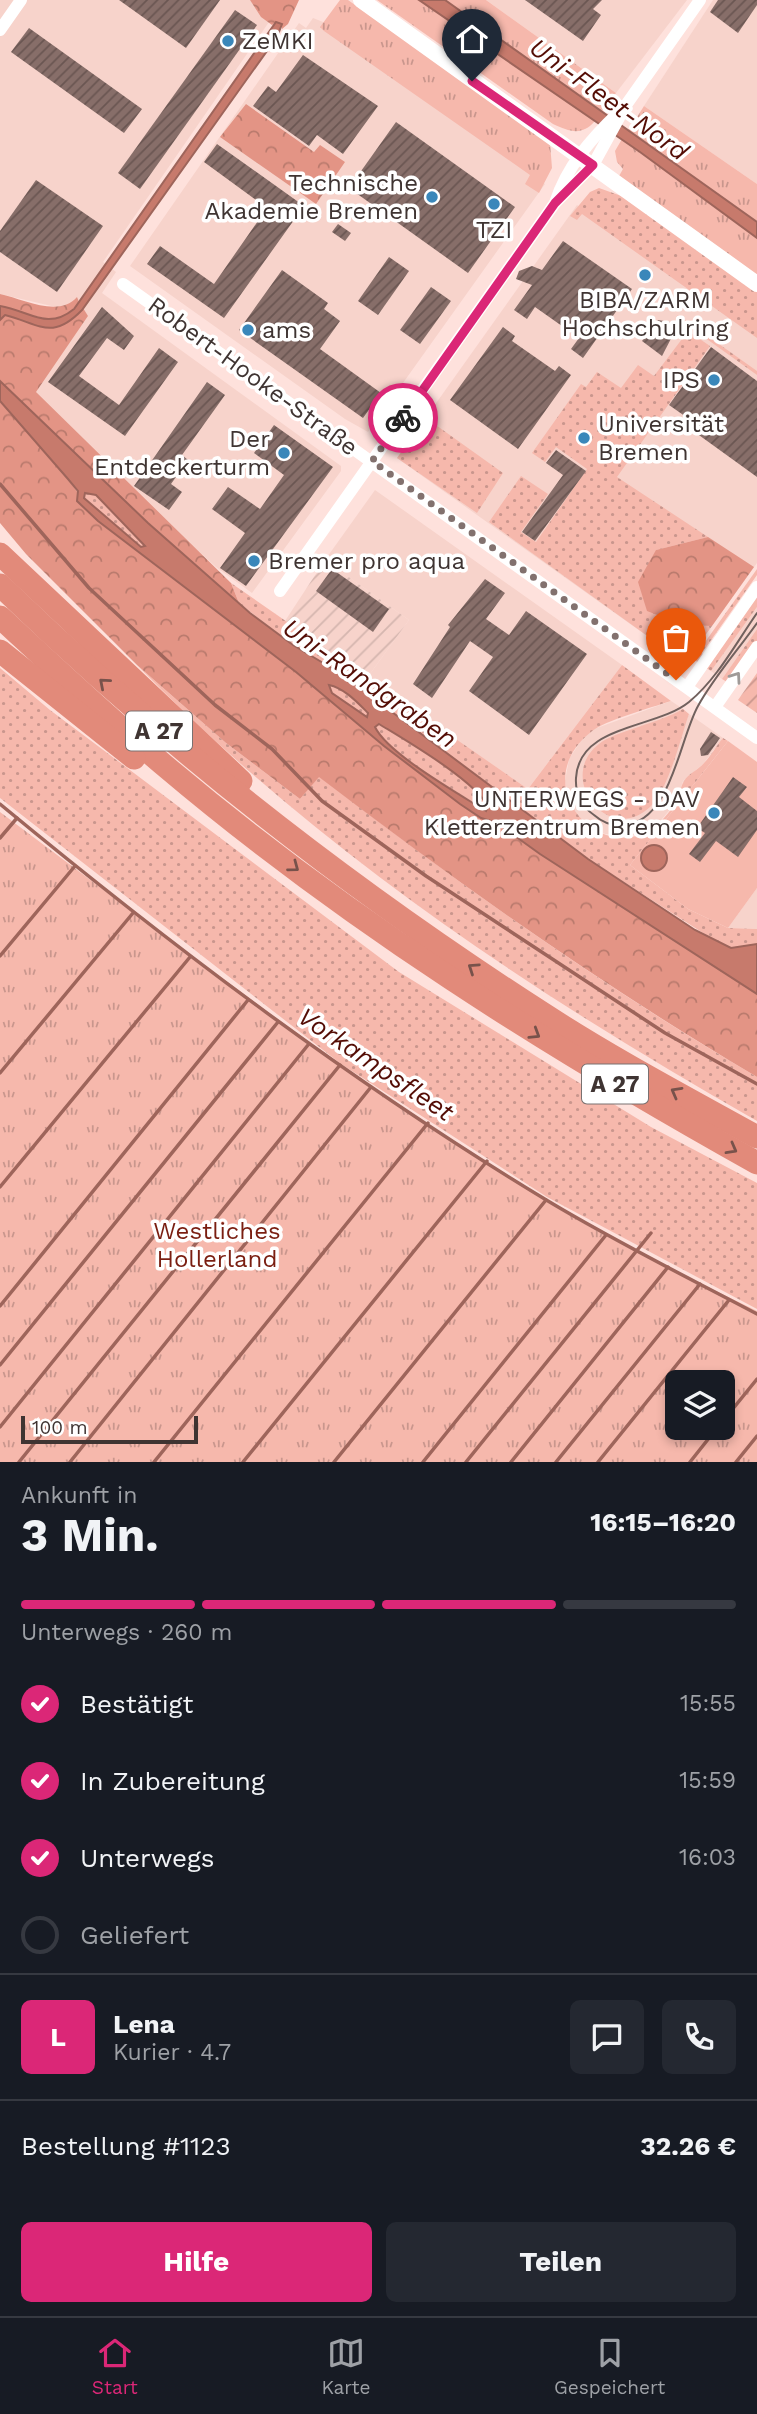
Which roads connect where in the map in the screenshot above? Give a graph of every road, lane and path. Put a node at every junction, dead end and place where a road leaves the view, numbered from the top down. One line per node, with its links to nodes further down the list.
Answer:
1 (21, 0): 4 (street)
2 (360, 0): 5 (street)
3 (700, 0): 5 (street)
4 (0, 30)
5 (586, 160): 7 (street); 8 (street)
6 (124, 284): 8 (street, Robert-Hooke-Straße)
7 (757, 284)
8 (372, 461): 13 (street); 18 (street, Robert-Hooke-Straße)
9 (0, 536): 15 (highway)
10 (0, 554): 15 (highway)
11 (0, 586): 22 (highway, A 27, one-way to 11)
12 (757, 587): 18 (street)
13 (280, 591)
14 (0, 617): 21 (highway, A 27)
15 (75, 626): 22 (highway)
16 (757, 647): 19 (street, one-way to 16)
17 (0, 652): 21 (highway)
18 (687, 687): 19 (street, Robert-Hooke-Straße)
19 (715, 707): 20 (street, Robert-Hooke-Straße)
20 (757, 738)
21 (240, 825): 24 (highway, A 27, one-way to 24)
22 (328, 866): 23 (highway, A 27, one-way to 22)
23 (757, 1137)
24 (757, 1163)

